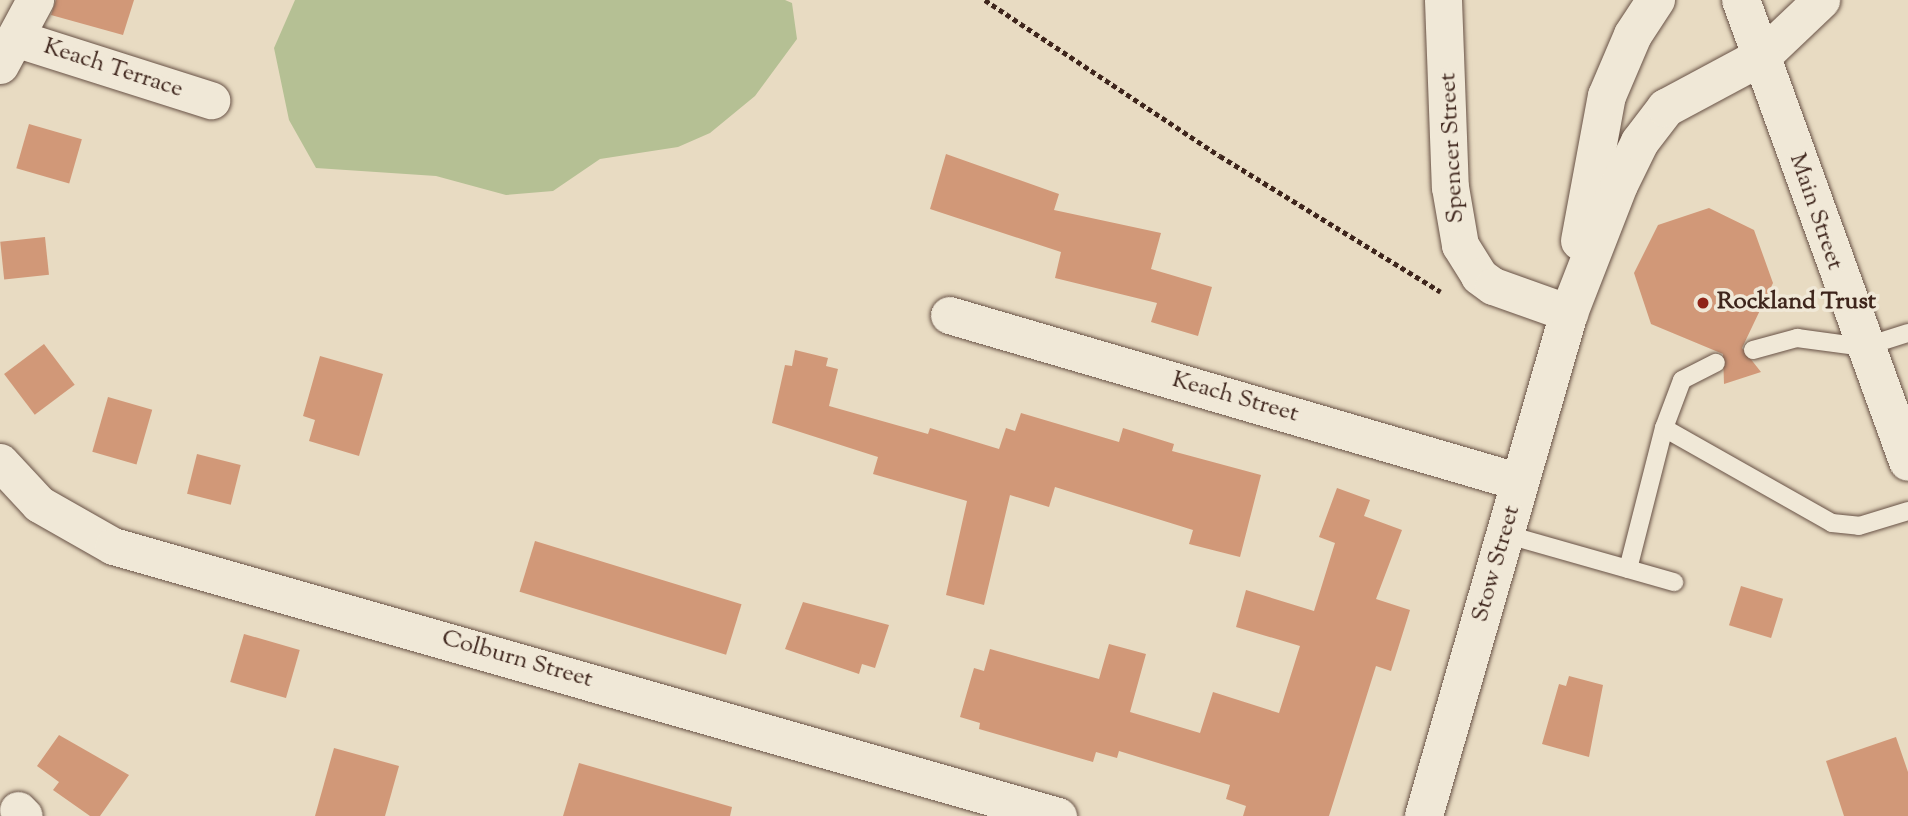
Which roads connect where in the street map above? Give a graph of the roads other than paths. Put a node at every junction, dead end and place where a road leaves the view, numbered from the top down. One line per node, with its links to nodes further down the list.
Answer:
1 (35, 0): 6 (street)
2 (1443, 0): 9 (street, Spencer Street)
3 (1656, 0): 9 (street, Stow Street)
4 (1741, 0): 7 (street, Main Street)
5 (1821, 0): 7 (street)
6 (7, 51): 8 (street, Keach Terrace)
7 (1761, 57): 9 (street, Stow Street); 12 (street, Main Street)
8 (211, 100)
9 (1569, 313): 18 (street, Stow Street)
10 (949, 314): 18 (street, Keach Street)
11 (1908, 333): 12 (lane)
12 (1864, 347): 13 (lane); 17 (street, Main Street)
13 (1753, 350)
14 (1716, 363): 15 (lane)
15 (1664, 428): 19 (lane); 21 (lane)
16 (0, 462): 23 (street, Colburn Street)
17 (1908, 462)
18 (1520, 482): 20 (street, Stow Street)
19 (1908, 511)
20 (1505, 534): 21 (lane); 24 (street, Stow Street)
21 (1628, 569): 22 (lane)
22 (1674, 582)
23 (1058, 816)
24 (1424, 816)

